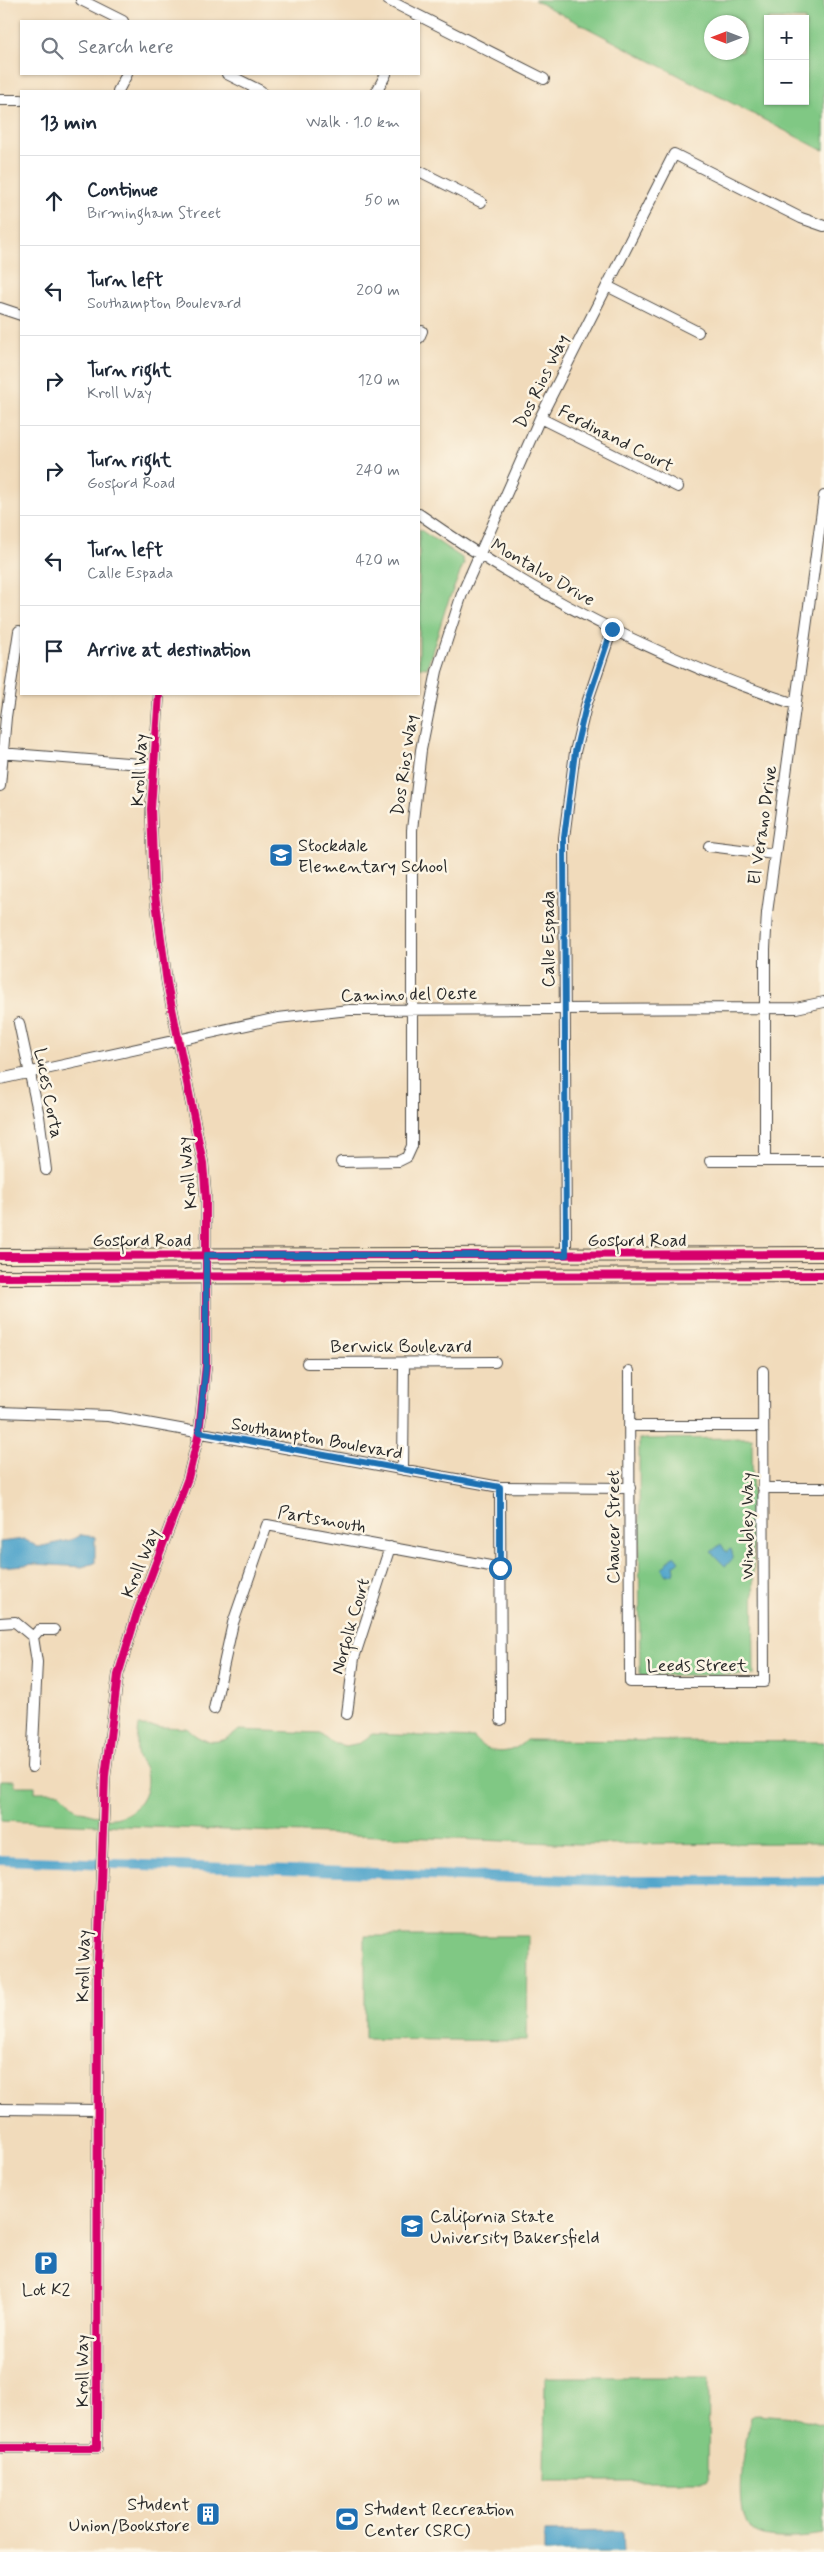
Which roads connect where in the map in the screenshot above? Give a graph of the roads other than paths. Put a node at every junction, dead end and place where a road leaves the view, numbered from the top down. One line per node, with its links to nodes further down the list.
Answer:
1 (81, 0): 4 (street)
2 (388, 0): 3 (street)
3 (414, 18)
4 (121, 20)
5 (420, 21): 9 (street)
6 (126, 75): 10 (street)
7 (229, 75): 11 (street)
8 (385, 75): 12 (street)
9 (544, 79)
10 (119, 90)
11 (260, 90)
12 (378, 90)
13 (0, 100): 14 (street)
14 (20, 100)
15 (420, 172): 16 (street)
16 (481, 202)
17 (824, 226): 18 (street, Dos Rios Way)
18 (607, 286): 21 (street); 22 (street, Dos Rios Way)
19 (0, 308): 20 (street)
20 (20, 315)
21 (698, 332)
22 (540, 418): 23 (street, Ferdinand Court); 26 (street, Dos Rios Way)
23 (678, 487)
24 (824, 496): 30 (street, El Verano Drive)
25 (420, 515): 26 (street, Montalvo Drive)
26 (478, 554): 27 (street, Montalvo Drive); 39 (street, Dos Rios Way)
27 (612, 629): 30 (street, Montalvo Drive); 38 (street, Calle Espada)
28 (19, 631): 31 (street)
29 (159, 695): 32 (street, Kroll Way)
30 (795, 704): 35 (street, El Verano Drive)
31 (1, 753): 32 (street); 33 (street)
32 (153, 765): 41 (street, Kroll Way)
33 (0, 786)
34 (708, 846): 35 (street)
35 (774, 854): 37 (street, El Verano Drive)
36 (824, 1002): 37 (street, Camino del Oeste)
37 (765, 1008): 38 (street, Camino del Oeste); 45 (street, El Verano Drive)
38 (564, 1009): 39 (street, Camino del Oeste); 51 (street, Calle Espada)
39 (411, 1010): 41 (street, Camino del Oeste); 47 (street, Dos Rios Way)
40 (19, 1023): 42 (street, Luces Corta)
41 (178, 1040): 42 (street, Camino del Oeste); 50 (street, Kroll Way)
42 (30, 1072): 43 (street, Camino del Oeste); 48 (street, Luces Corta)
43 (0, 1079)
44 (710, 1161): 45 (street)
45 (765, 1161): 46 (street)
46 (824, 1161)
47 (341, 1162)
48 (46, 1170)
49 (824, 1254): 51 (main road, Gosford Road)
50 (206, 1255): 51 (main road, Gosford Road); 52 (main road, Gosford Road); 54 (street, Kroll Way)
51 (566, 1255)
52 (0, 1256)
53 (824, 1275): 54 (main road, Gosford Road)
54 (207, 1276): 55 (main road, Gosford Road); 64 (street, Kroll Way)
55 (0, 1277)
56 (495, 1362): 58 (street, Berwick Boulevard)
57 (307, 1363): 58 (street, Berwick Boulevard)
58 (404, 1363): 65 (street)
59 (629, 1371): 62 (street, Chaucer Street)
60 (763, 1371): 63 (street, Wimbley Way)
61 (0, 1412): 64 (street, Southampton Boulevard)
62 (629, 1426): 63 (street); 67 (street, Chaucer Street)
63 (763, 1426): 68 (street, Wimbley Way)
64 (199, 1432): 65 (street, Southampton Boulevard); 82 (street, Kroll Way)
65 (403, 1470): 66 (street, Southampton Boulevard)
66 (500, 1487): 67 (street, Southampton Boulevard); 71 (street)
67 (630, 1488): 75 (street, Chaucer Street)
68 (763, 1488): 69 (street); 76 (street, Wimbley Way)
69 (824, 1488)
70 (390, 1547): 71 (street, Partsmouth); 77 (street, Partsmouth); 78 (street, Norfolk Court)
71 (500, 1568): 79 (street)
72 (0, 1624): 74 (street)
73 (54, 1630): 74 (street)
74 (33, 1637): 80 (street)
75 (630, 1682): 76 (street, Leeds Street)
76 (764, 1682)
77 (214, 1709)
78 (347, 1714)
79 (501, 1720)
80 (32, 1767)
81 (0, 2109): 82 (street)
82 (97, 2110): 83 (street, Kroll Way)
83 (0, 2448)

